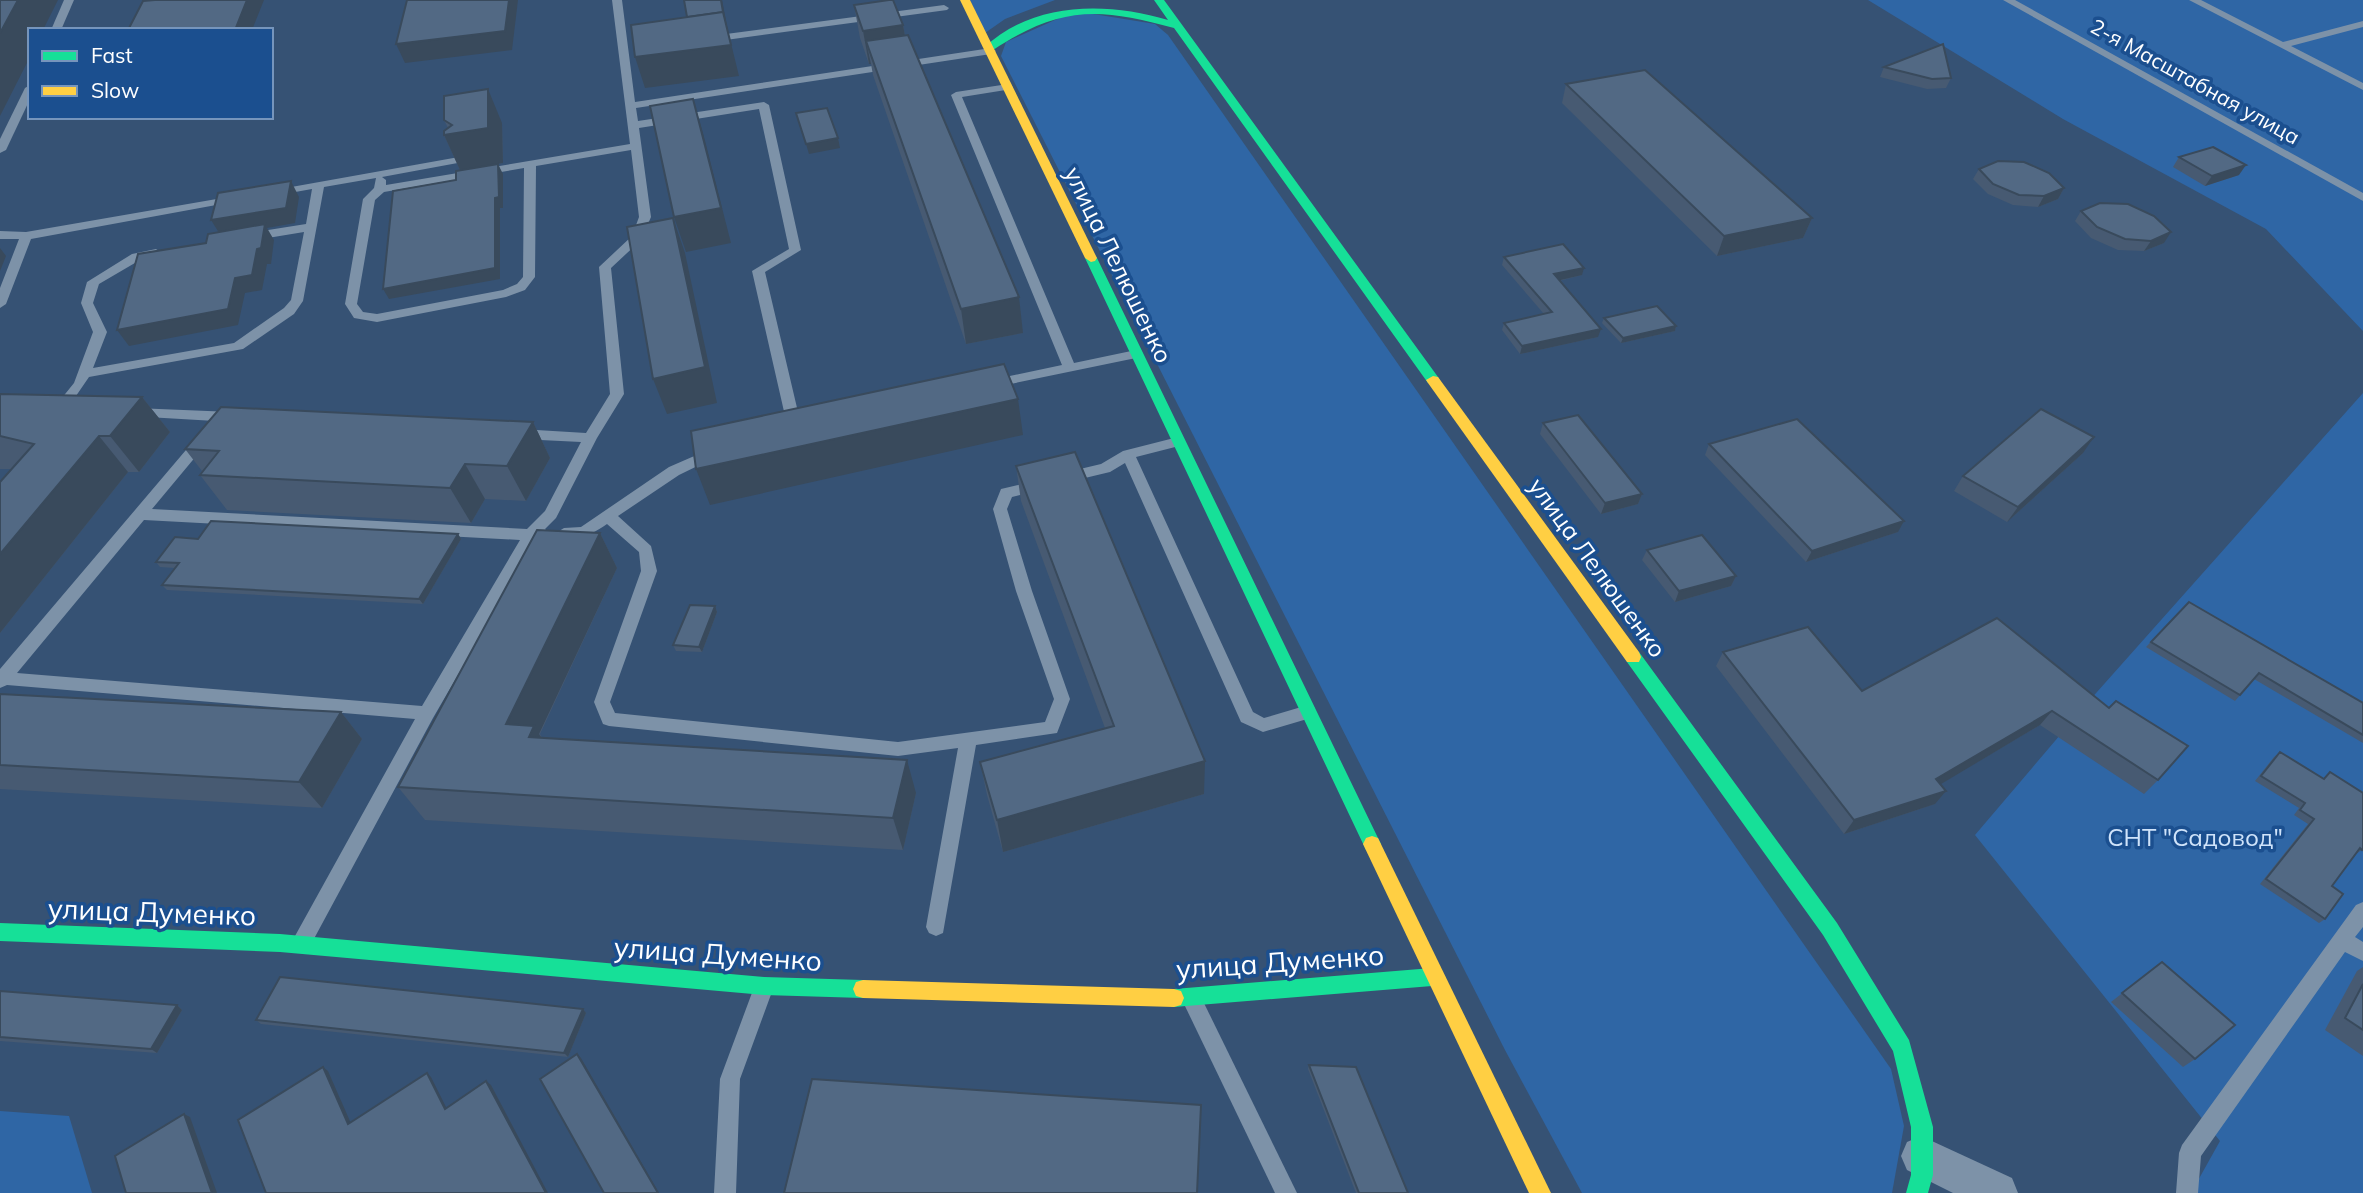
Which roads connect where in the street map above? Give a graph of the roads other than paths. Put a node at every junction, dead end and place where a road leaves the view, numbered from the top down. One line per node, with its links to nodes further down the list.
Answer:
1 (69, 0): 10 (lane)
2 (617, 0): 15 (lane)
3 (965, 0): 14 (street, улица Лелюшенко)
4 (1159, 0): 9 (street, улица Лелюшенко)
5 (2008, 0): 28 (lane, 2-я Масштабная улица)
6 (2194, 0): 12 (lane)
7 (944, 8): 11 (lane)
8 (2363, 24): 12 (lane)
9 (1175, 25): 14 (street); 65 (street, улица Лелюшенко)
10 (57, 28)
11 (702, 40)
12 (2284, 45): 17 (lane)
13 (635, 49): 15 (lane)
14 (990, 50): 16 (street, улица Лелюшенко); 19 (lane)
15 (621, 51): 19 (lane)
16 (1008, 87): 35 (street, улица Лелюшенко); 36 (lane)
17 (2363, 87)
18 (28, 92): 22 (lane)
19 (631, 106): 20 (lane)
20 (635, 125): 21 (lane); 44 (lane)
21 (638, 146): 24 (lane); 45 (lane)
22 (0, 150)
23 (459, 160): 25 (lane)
24 (530, 164): 27 (lane); 27 (lane)
25 (381, 174): 26 (lane); 27 (lane)
26 (319, 184): 29 (lane); 31 (lane)
27 (380, 189)
28 (2363, 198)
29 (311, 227): 32 (lane); 37 (lane)
30 (0, 235): 31 (lane)
31 (26, 236): 34 (lane)
32 (233, 240)
33 (169, 251): 37 (lane)
34 (0, 304)
35 (1136, 354): 36 (lane); 46 (street, улица Лелюшенко)
36 (1069, 367): 38 (lane)
37 (84, 374): 39 (lane)
38 (982, 386)
39 (60, 409)
40 (127, 412): 41 (lane)
41 (222, 417): 42 (lane); 49 (lane)
42 (249, 418)
43 (499, 433): 45 (lane)
44 (777, 433)
45 (590, 438): 51 (lane)
46 (1178, 442): 48 (lane); 53 (street, улица Лелюшенко)
47 (727, 446): 50 (lane)
48 (1128, 454): 53 (lane); 55 (lane)
49 (140, 514): 51 (lane); 52 (lane)
50 (608, 516): 51 (lane); 55 (lane)
51 (531, 535): 54 (lane)
52 (1, 679): 54 (lane)
53 (1307, 712): 62 (street, улица Лелюшенко)
54 (428, 713): 60 (lane)
55 (968, 741): 57 (lane)
56 (2363, 911): 59 (lane)
57 (936, 927)
58 (0, 932): 60 (street, улица Думенко)
59 (2344, 941): 61 (lane); 70 (lane)
60 (300, 945): 63 (street, улица Думенко)
61 (2363, 952)
62 (1432, 976): 64 (street, улица Думенко); 68 (street, улица Лелюшенко)
63 (764, 986): 64 (street, улица Думенко); 66 (lane)
64 (1191, 999): 67 (lane)
65 (1919, 1174): 69 (street)
66 (725, 1193)
67 (1286, 1193)
68 (1539, 1193)
69 (1997, 1193)
70 (2188, 1193)

